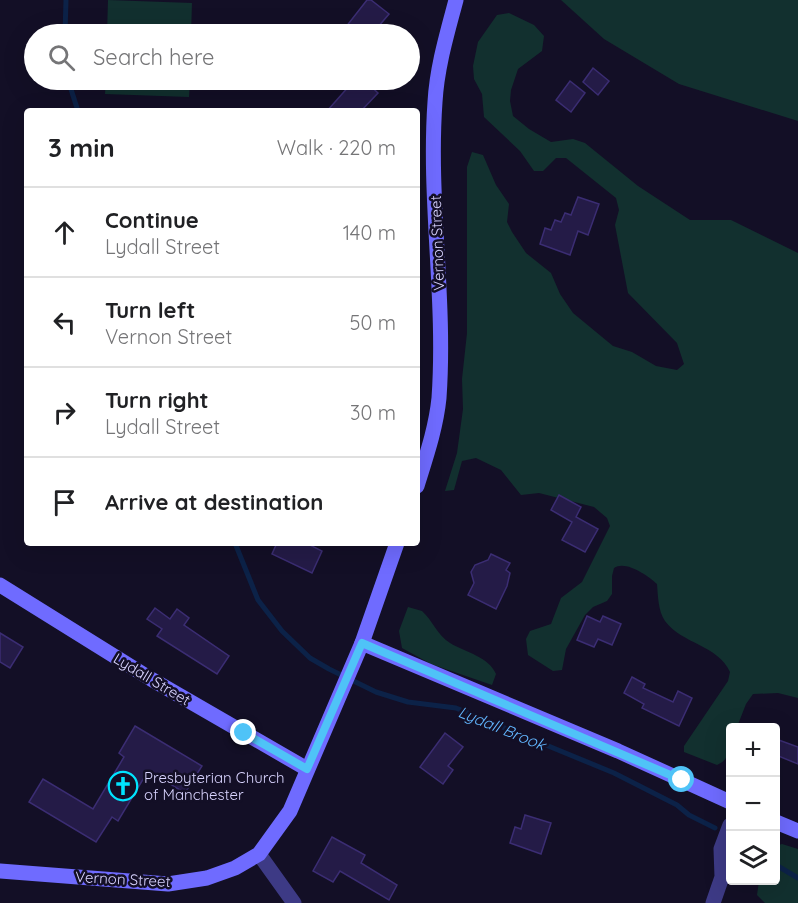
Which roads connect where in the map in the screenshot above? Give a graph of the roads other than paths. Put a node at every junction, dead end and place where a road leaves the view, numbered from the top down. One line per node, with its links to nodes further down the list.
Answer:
1 (456, 0): 2 (street, Vernon Street)
2 (420, 477)
3 (397, 546): 5 (street, Vernon Street)
4 (0, 585): 6 (street, Lydall Street)
5 (362, 643): 6 (street, Vernon Street); 7 (street)
6 (307, 769): 11 (street, Vernon Street)
7 (726, 800)
8 (780, 824): 9 (street)
9 (798, 831)
10 (726, 837): 13 (street)
11 (259, 854): 12 (street, Vernon Street); 14 (street)
12 (0, 871)
13 (726, 873): 15 (street)
14 (294, 903)
15 (713, 903)

